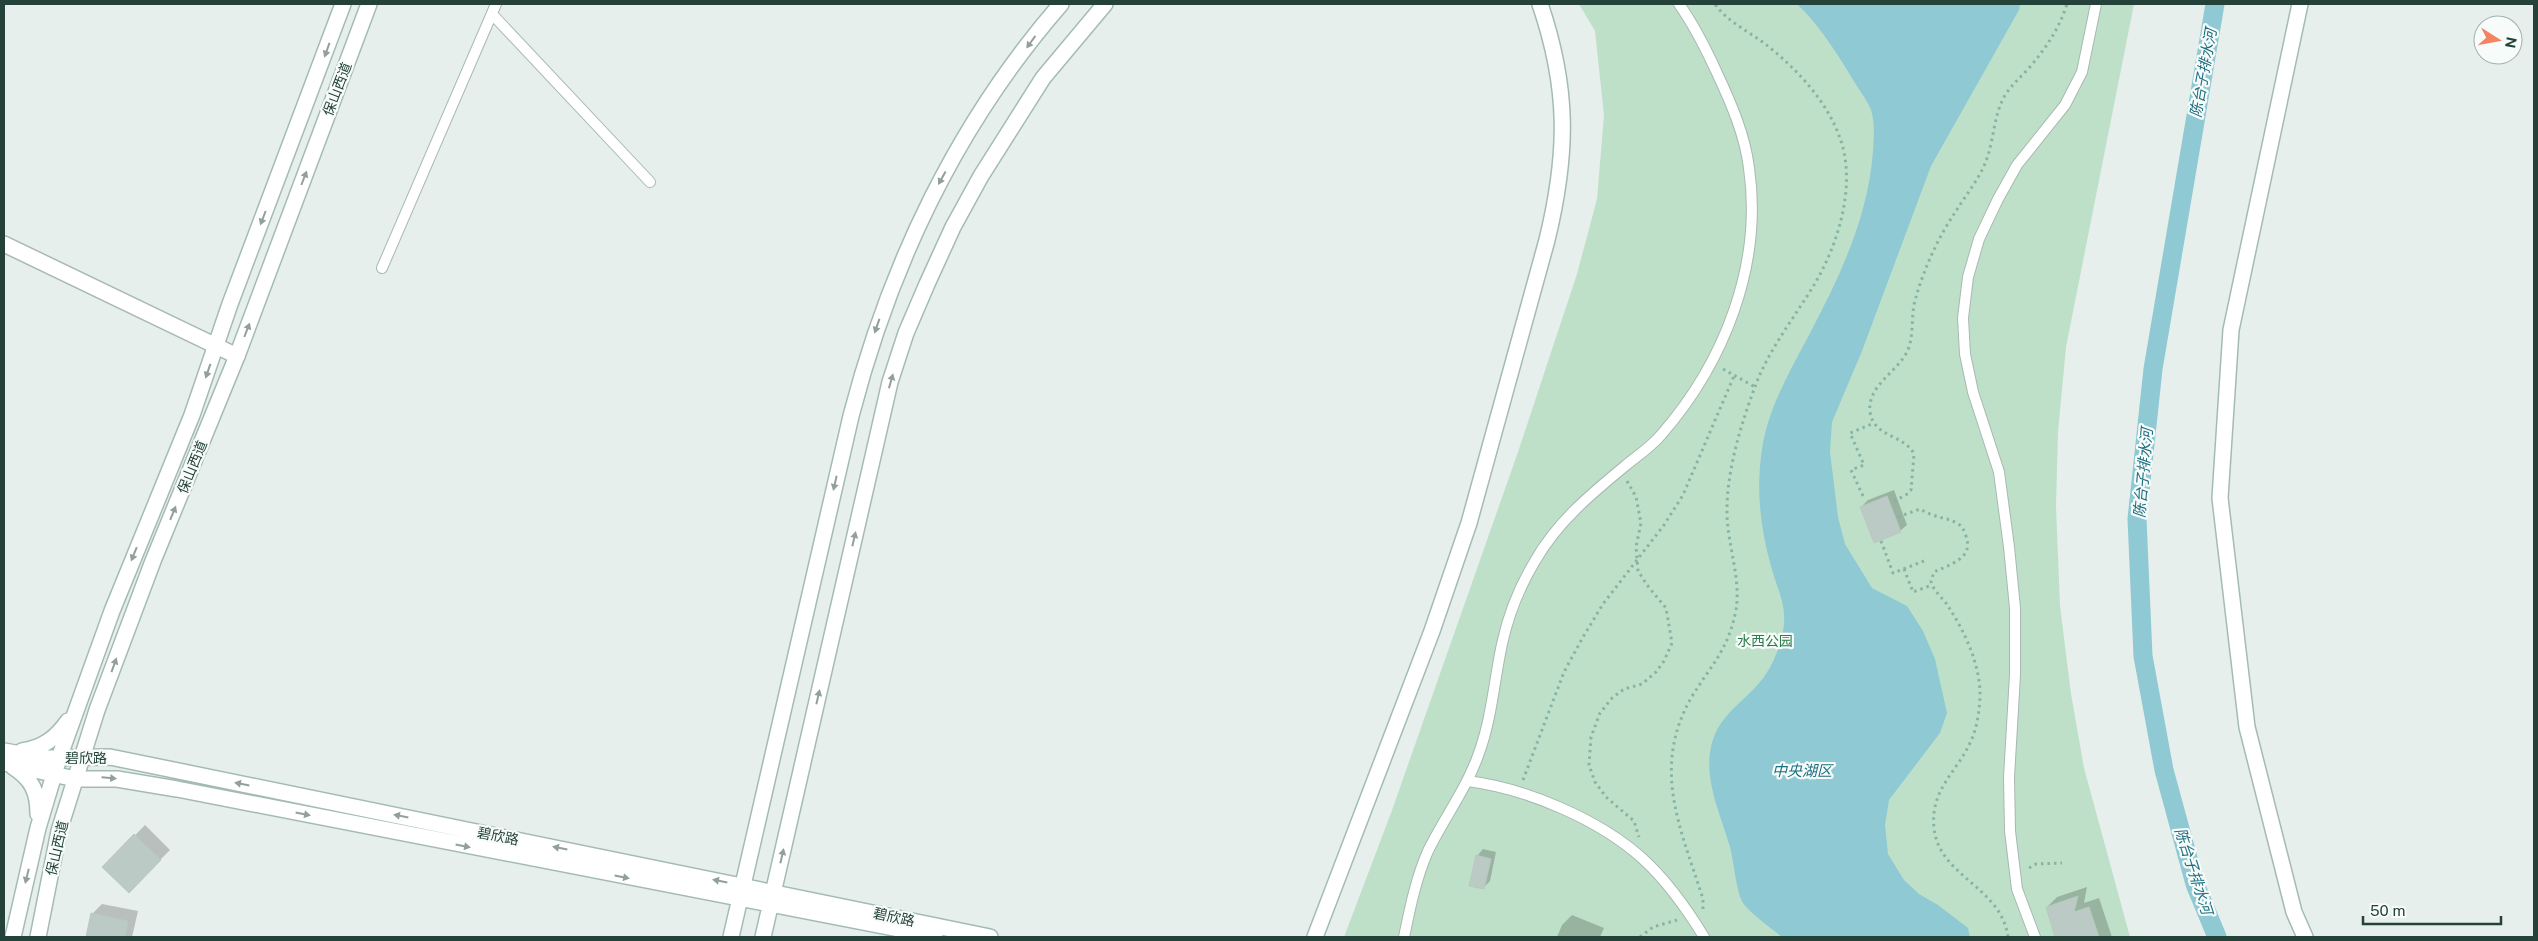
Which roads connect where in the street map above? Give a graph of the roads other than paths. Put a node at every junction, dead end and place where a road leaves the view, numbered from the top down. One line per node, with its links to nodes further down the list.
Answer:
1 (343, 4): 15 (street, 保山西道, one-way to 15)
2 (369, 4): 16 (street, 保山西道, one-way to 2)
3 (496, 4): 11 (lane)
4 (1062, 4): 27 (street, one-way to 27)
5 (1105, 4): 28 (street, one-way to 5)
6 (1540, 4): 35 (street)
7 (1551, 4): 36 (street)
8 (1679, 4): 24 (lane)
9 (2096, 4): 39 (lane)
10 (2300, 4): 40 (street)
11 (492, 14): 12 (lane); 14 (lane)
12 (650, 182)
13 (4, 244): 15 (street)
14 (382, 268)
15 (216, 347): 16 (street); 17 (street, 保山西道, one-way to 17)
16 (237, 356): 18 (street, 保山西道, one-way to 16)
17 (78, 705): 19 (street, 保山西道); 20 (street)
18 (98, 710): 19 (street); 21 (street, 保山西道)
19 (57, 756): 20 (street, 碧欣路); 21 (street, 碧欣路); 22 (street); 22 (street, 保山西道)
20 (8, 758): 22 (street, 碧欣路); 25 (street)
21 (82, 758): 23 (street, 保山西道); 27 (street, 碧欣路, one-way to 21)
22 (45, 773): 23 (street, 碧欣路); 25 (street, 保山西道); 26 (street)
23 (75, 779): 26 (street, 保山西道); 27 (street, 碧欣路, one-way to 27)
24 (1467, 781): 37 (lane); 38 (lane)
25 (38, 828): 29 (street, 保山西道, one-way to 29)
26 (59, 831): 30 (street, 保山西道)
27 (740, 893): 28 (street, 碧欣路); 31 (street)
28 (772, 899): 32 (street); 33 (street, 碧欣路); 34 (street, 碧欣路)
29 (13, 937)
30 (38, 937)
31 (731, 937)
32 (763, 937)
33 (939, 937)
34 (990, 937)
35 (1315, 937)
36 (1325, 937)
37 (1404, 937)
38 (1704, 937)
39 (2036, 937)
40 (2305, 937)

